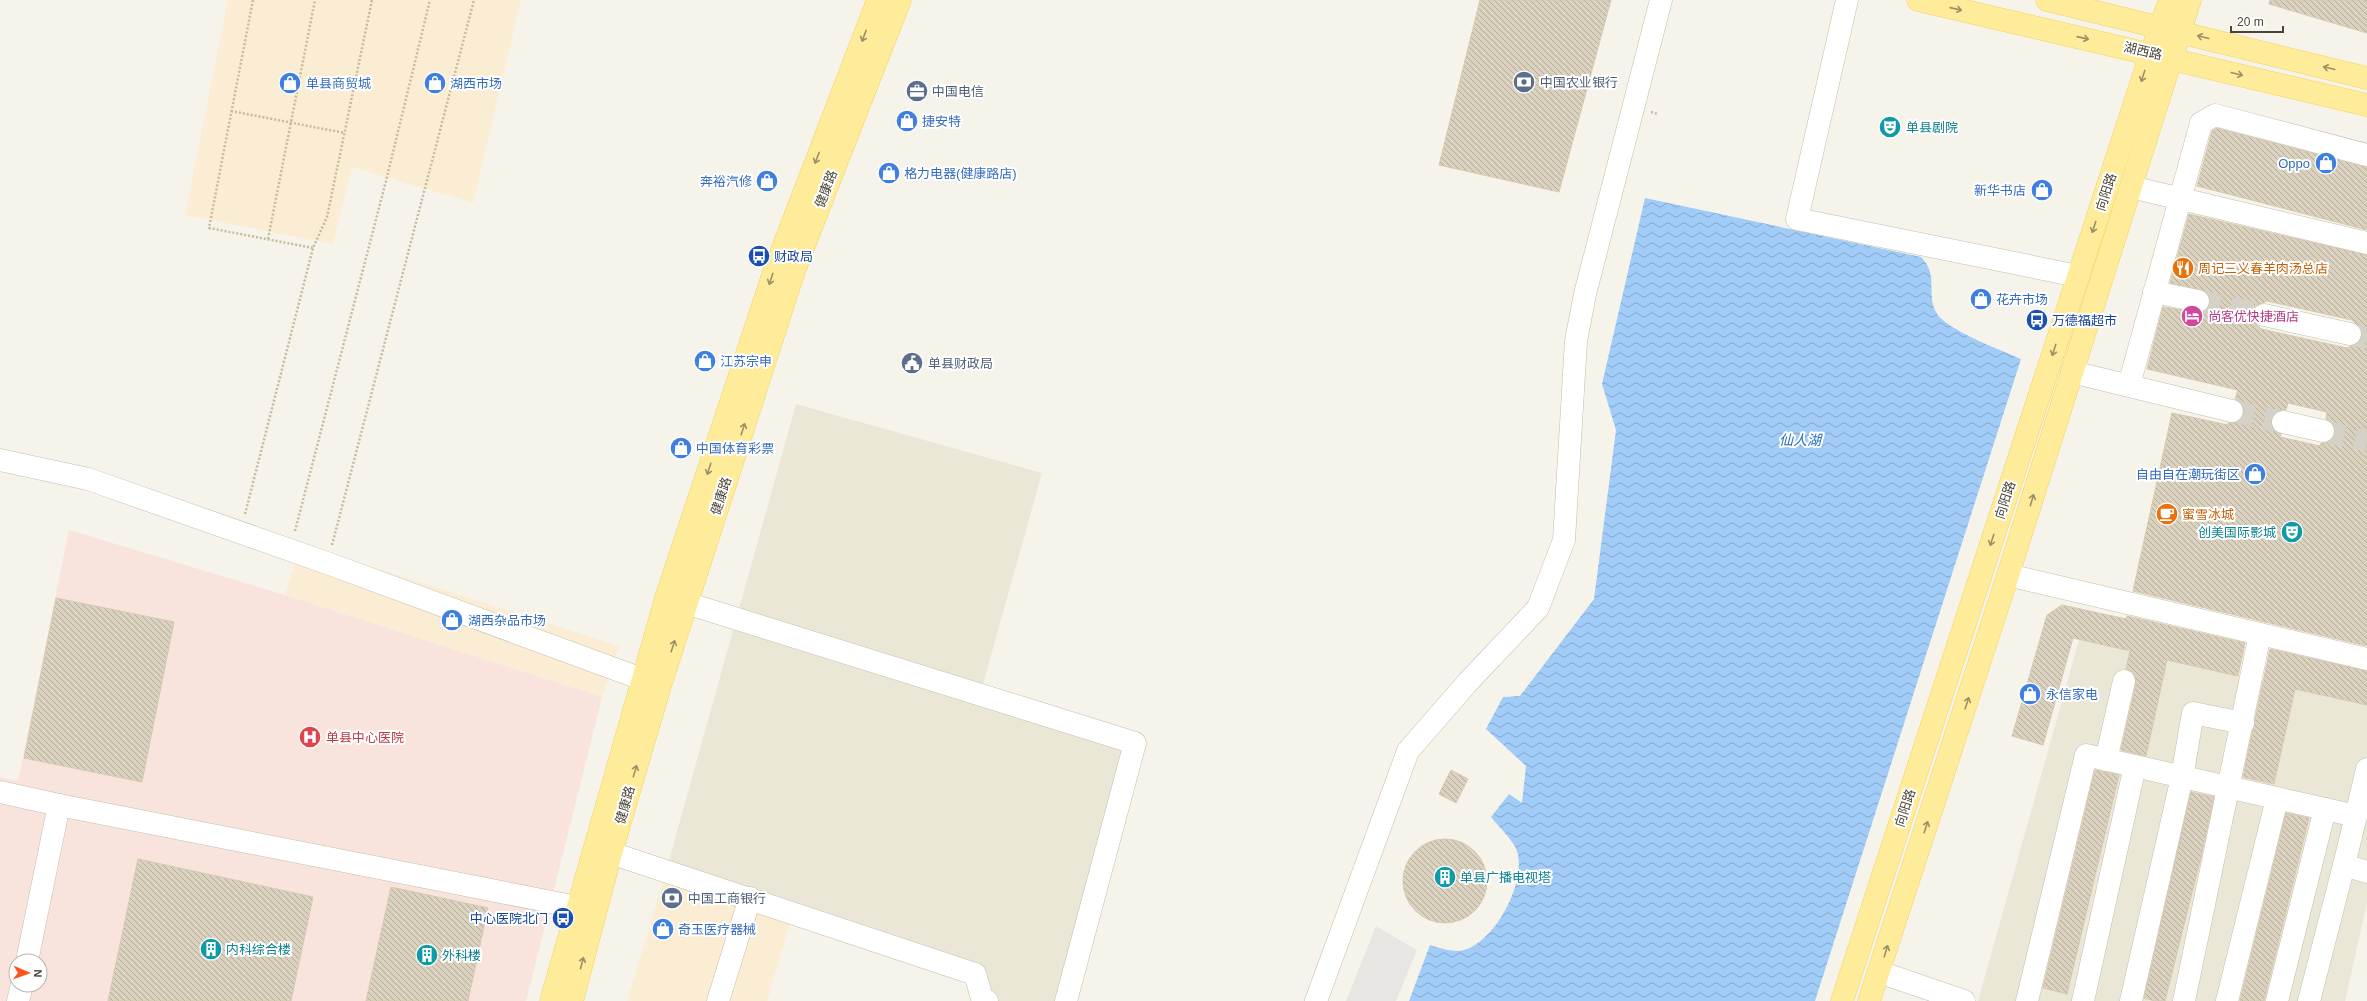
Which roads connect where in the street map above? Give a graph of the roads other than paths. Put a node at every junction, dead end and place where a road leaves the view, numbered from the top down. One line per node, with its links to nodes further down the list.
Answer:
1 (878, 0): 33 (main road, 健康路, one-way to 33)
2 (900, 0): 30 (main road, 健康路, one-way to 2)
3 (1661, 0): 58 (street)
4 (1847, 0): 18 (street)
5 (1918, 0): 10 (main road, 湖西路, one-way to 10)
6 (2047, 0): 9 (main road)
7 (2169, 0): 9 (main road, 向阳路)
8 (2191, 0): 9 (main road, 向阳路)
9 (2170, 29): 10 (main road, 向阳路); 11 (main road, 向阳路); 12 (main road, one-way to 9)
10 (2151, 53): 11 (main road, 湖西路); 18 (main road, 向阳路, one-way to 18)
11 (2172, 58): 13 (main road, 湖西路, one-way to 13); 15 (main road, 向阳路)
12 (2367, 78)
13 (2367, 105)
14 (2367, 155): 16 (street)
15 (2131, 187): 16 (street); 23 (main road, 向阳路)
16 (2180, 198): 17 (street); 19 (street)
17 (2367, 243)
18 (2078, 276): 59 (main road, 向阳路, one-way to 59)
19 (2154, 292): 20 (street); 24 (street)
20 (2198, 301)
21 (2264, 315): 22 (street)
22 (2350, 334)
23 (2072, 372): 24 (street); 29 (main road, 向阳路, one-way to 23)
24 (2129, 385): 25 (street)
25 (2232, 411)
26 (2283, 422): 27 (street)
27 (2323, 431)
28 (0, 460): 33 (street)
29 (2008, 575): 31 (street); 52 (main road, 向阳路, one-way to 29)
30 (686, 604): 46 (main road, 健康路, one-way to 30); 57 (street)
31 (2260, 634): 32 (street); 35 (street)
32 (2367, 659)
33 (642, 678): 50 (main road, 健康路)
34 (2124, 681): 36 (street)
35 (2243, 723): 39 (street); 40 (street)
36 (2106, 760): 37 (street); 62 (street)
37 (2135, 766): 39 (street); 63 (street)
38 (2367, 769): 45 (street)
39 (2182, 777): 40 (street); 64 (street)
40 (2229, 788): 42 (street); 65 (street)
41 (0, 792): 43 (street)
42 (2277, 798): 44 (street); 66 (street)
43 (59, 805): 50 (street); 51 (street)
44 (2324, 809): 45 (street); 67 (street)
45 (2356, 816): 47 (street)
46 (611, 852): 49 (street); 54 (main road, 健康路, one-way to 46)
47 (2344, 865): 48 (street); 68 (street)
48 (2367, 872)
49 (750, 898): 55 (street); 56 (street)
50 (577, 907): 53 (main road, 健康路)
51 (29, 953)
52 (1879, 972): 60 (main road, 向阳路); 61 (street)
53 (551, 1001)
54 (572, 1001)
55 (718, 1001)
56 (987, 1001)
57 (1066, 1001)
58 (1316, 1001)
59 (1842, 1001)
60 (1869, 1001)
61 (1964, 1001)
62 (2027, 1001)
63 (2083, 1001)
64 (2131, 1001)
65 (2184, 1001)
66 (2227, 1001)
67 (2277, 1001)
68 (2309, 1001)

